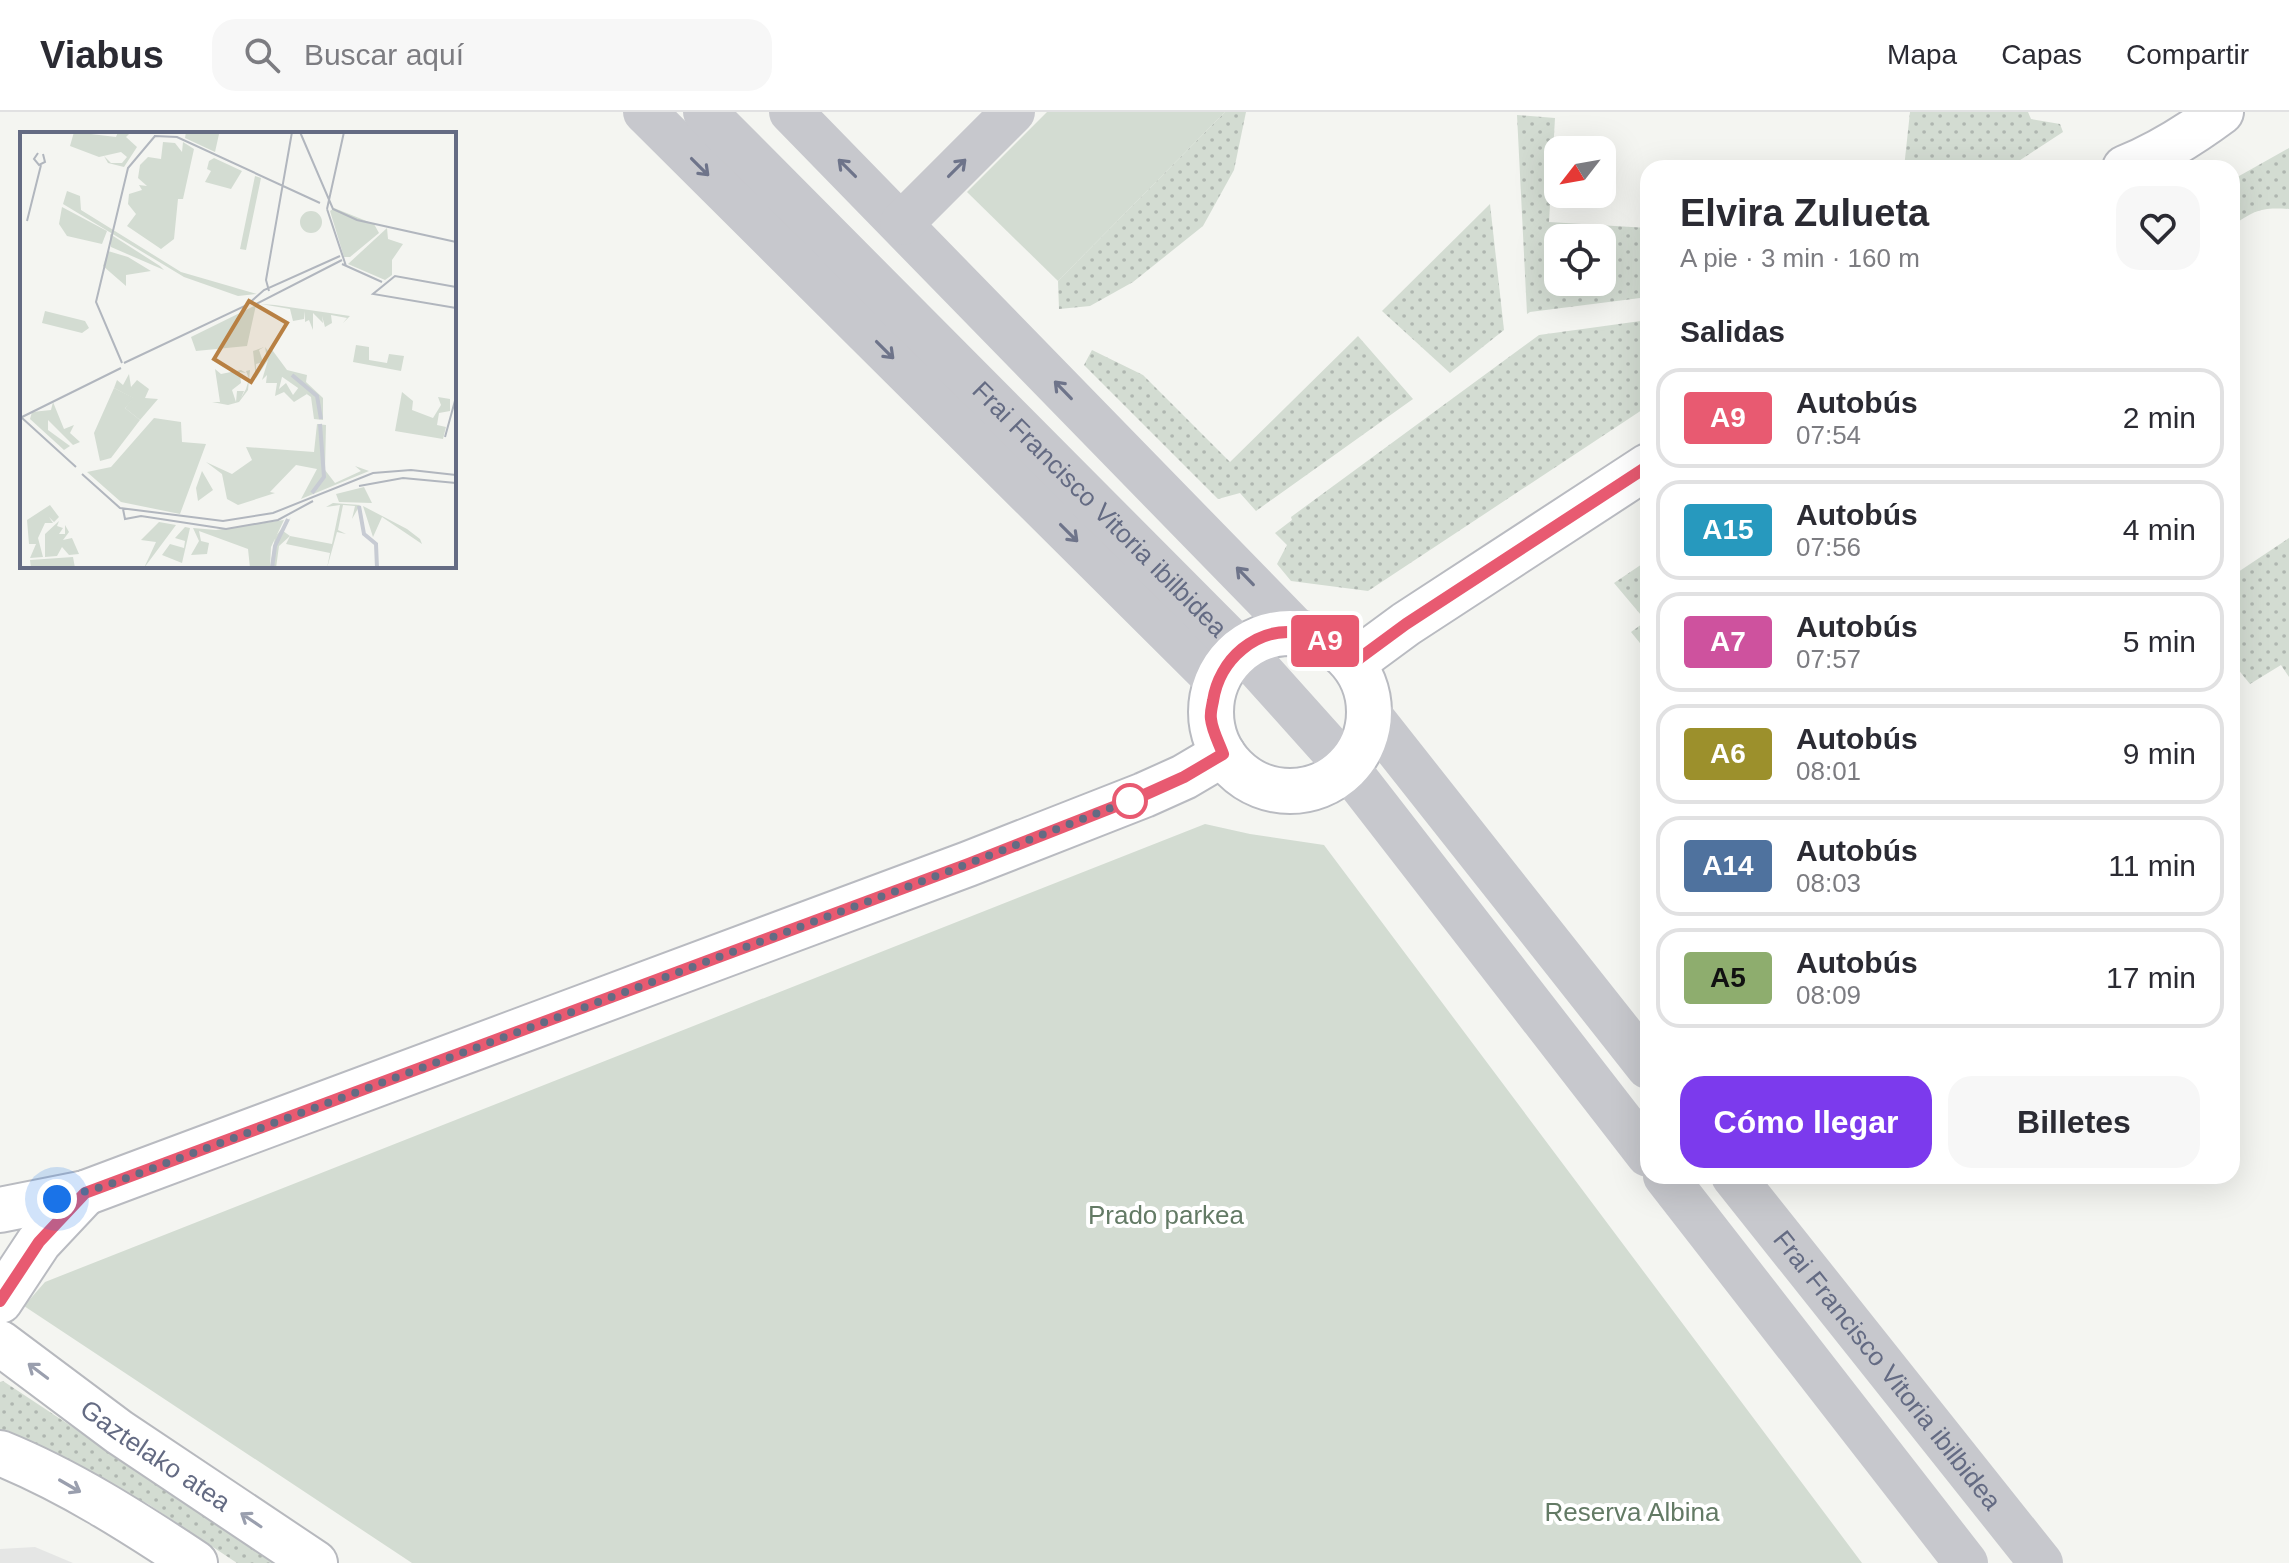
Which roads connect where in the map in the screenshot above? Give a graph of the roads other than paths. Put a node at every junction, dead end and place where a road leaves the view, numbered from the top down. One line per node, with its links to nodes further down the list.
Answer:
1 (645, 112): 13 (street, Frai Francisco Vitoria ibilbidea, one-way to 13)
2 (705, 112): 13 (street, Frai Francisco Vitoria ibilbidea)
3 (791, 112): 9 (street, Frai Francisco Vitoria ibilbidea, one-way to 3)
4 (1013, 112): 9 (street, one-way to 4)
5 (2169, 112): 7 (street)
6 (2221, 112): 8 (street)
7 (2110, 160)
8 (2147, 160)
9 (902, 223): 11 (street, Frai Francisco Vitoria ibilbidea, one-way to 9)
10 (1640, 471): 12 (street)
11 (1299, 633): 12 (street); 13 (street)
12 (1353, 663): 14 (street)
13 (1228, 664): 15 (street); 16 (street, Frai Francisco Vitoria ibilbidea)
14 (1369, 714): 16 (street); 17 (street)
15 (1223, 754): 16 (street); 21 (street)
16 (1347, 767): 18 (street, Frai Francisco Vitoria ibilbidea)
17 (1640, 1057)
18 (1640, 1145)
19 (1671, 1184): 28 (street, Frai Francisco Vitoria ibilbidea)
20 (1739, 1184): 29 (street, Frai Francisco Vitoria ibilbidea)
21 (85, 1193): 22 (street); 23 (street)
22 (0, 1210)
23 (0, 1301)
24 (0, 1343): 27 (street, Gaztelako atea, one-way to 24)
25 (0, 1453): 26 (street, one-way to 26)
26 (195, 1563)
27 (315, 1563)
28 (1966, 1563)
29 (2041, 1563)

